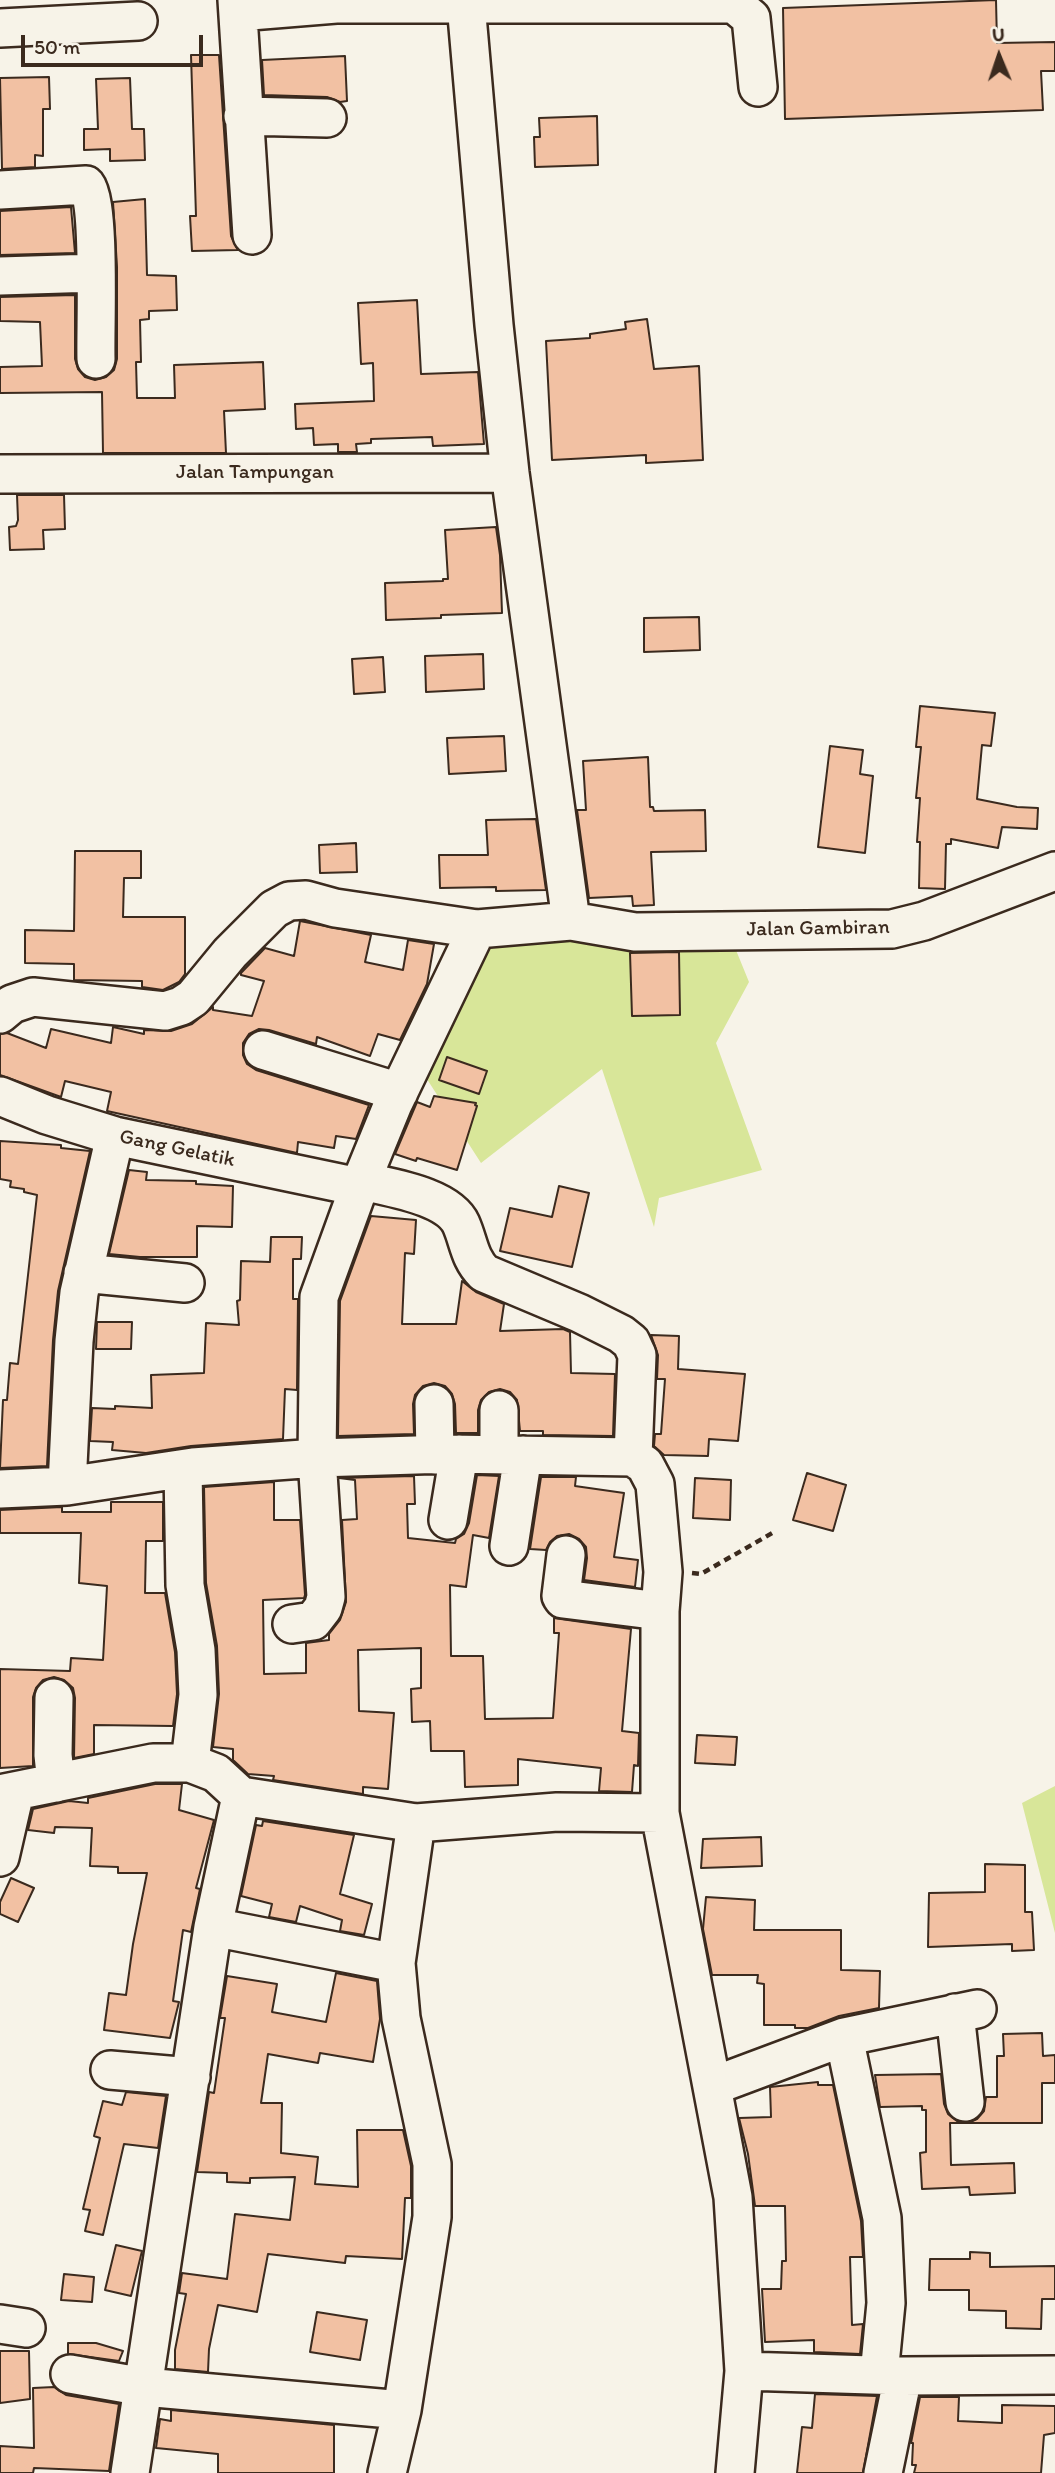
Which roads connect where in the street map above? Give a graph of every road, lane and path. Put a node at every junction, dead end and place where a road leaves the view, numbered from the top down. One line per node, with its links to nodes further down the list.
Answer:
1 (674, 2): 2 (street); 6 (street)
2 (466, 5): 3 (street); 14 (street)
3 (238, 6): 7 (street)
4 (138, 21): 5 (street)
5 (0, 28)
6 (758, 88)
7 (243, 116): 8 (street); 10 (street)
8 (327, 118)
9 (0, 190): 11 (street)
10 (252, 235)
11 (95, 273): 12 (street); 13 (street)
12 (0, 276)
13 (96, 359)
14 (510, 473): 15 (street, Jalan Tampungan); 17 (street)
15 (0, 474)
16 (1055, 871): 17 (street, Jalan Gambiran)
17 (571, 920): 18 (street, Jalan Gambiran)
18 (477, 929): 19 (street, Jalan Gambiran); 21 (street)
19 (0, 1014)
20 (263, 1050): 21 (street)
21 (399, 1092): 24 (street)
22 (0, 1096): 23 (street, Gang Gelatik)
23 (116, 1136): 24 (street, Gang Gelatik); 25 (street)
24 (361, 1184): 31 (street, Gang Gelatik); 32 (street)
25 (83, 1273): 26 (street); 34 (street)
26 (185, 1283)
27 (433, 1404): 29 (street)
28 (499, 1410): 30 (street)
29 (447, 1454): 30 (street); 32 (street); 36 (street)
30 (511, 1455): 31 (street); 38 (street)
31 (633, 1457): 40 (street)
32 (317, 1458): 33 (street); 42 (street)
33 (183, 1469): 34 (street); 44 (street)
34 (67, 1486): 35 (street)
35 (0, 1489)
36 (448, 1520)
37 (774, 1532): 40 (path)
38 (509, 1546)
39 (566, 1555): 41 (street)
40 (663, 1572): 41 (street)
41 (660, 1611): 48 (street)
42 (292, 1624)
43 (54, 1698): 45 (street)
44 (190, 1763): 45 (street); 47 (street)
45 (56, 1783): 46 (street)
46 (8, 1793): 50 (street)
47 (241, 1796): 49 (street); 51 (street)
48 (660, 1813): 49 (street); 56 (street)
49 (416, 1823): 52 (street)
50 (0, 1857)
51 (214, 1927): 52 (street); 55 (street)
52 (396, 1962): 63 (street)
53 (844, 2037): 56 (street); 57 (street); 61 (street)
54 (110, 2070): 55 (street)
55 (191, 2077): 62 (street)
56 (713, 2086): 58 (street)
57 (965, 2102)
58 (744, 2371): 61 (street); 66 (street)
59 (70, 2374): 62 (street)
60 (1055, 2375): 61 (street)
61 (891, 2376): 67 (street)
62 (144, 2387): 63 (street); 64 (street)
63 (402, 2410): 65 (street)
64 (131, 2473)
65 (387, 2473)
66 (735, 2473)
67 (883, 2473)

